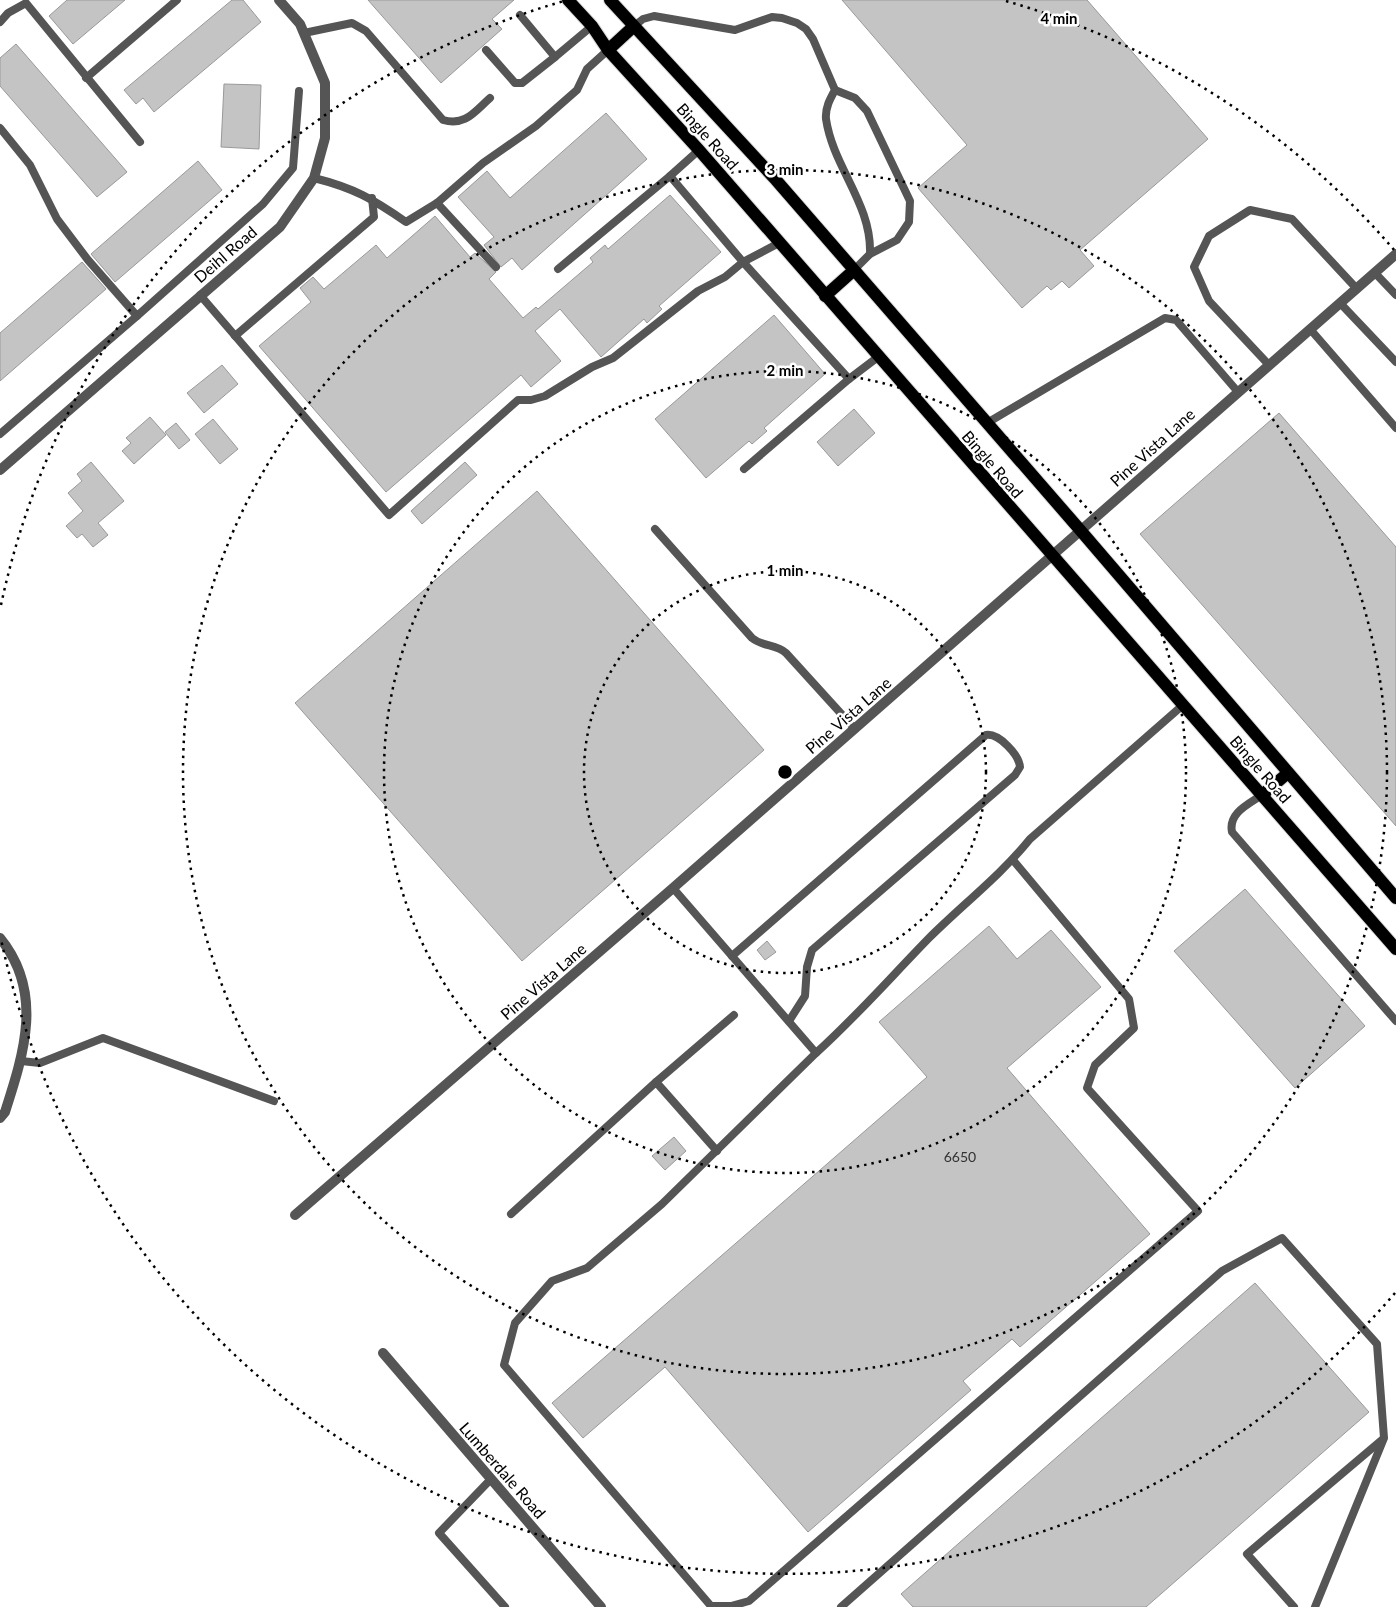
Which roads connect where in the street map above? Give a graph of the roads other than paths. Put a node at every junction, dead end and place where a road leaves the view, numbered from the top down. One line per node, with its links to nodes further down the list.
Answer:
1 (178, 0): 14 (lane)
2 (279, 0): 10 (street, Deihl Road)
3 (568, 0): 8 (main road, Bingle Road)
4 (610, 0): 9 (main road, Bingle Road)
5 (28, 2): 7 (lane); 14 (lane)
6 (520, 15): 13 (lane)
7 (0, 22)
8 (592, 26): 12 (main road, Bingle Road); 13 (lane)
9 (633, 27): 12 (main road); 16 (lane); 31 (main road, Bingle Road)
10 (304, 33): 17 (lane); 22 (street, Deihl Road)
11 (486, 50): 13 (lane)
12 (608, 50): 20 (main road, Bingle Road); 24 (lane)
13 (555, 57)
14 (86, 78): 19 (lane)
15 (299, 90): 38 (lane)
16 (835, 90): 26 (lane); 26 (lane)
17 (490, 98)
18 (0, 128): 38 (lane)
19 (140, 142)
20 (699, 150): 21 (lane); 25 (main road, Bingle Road)
21 (670, 176): 28 (lane); 30 (lane)
22 (314, 178): 23 (lane); 35 (street, Deihl Road)
23 (372, 198): 24 (lane); 40 (lane)
24 (437, 204): 29 (lane)
25 (779, 243): 28 (lane); 36 (main road, Bingle Road)
26 (870, 254): 31 (lane)
27 (1396, 254): 32 (street, Pine Vista Lane)
28 (743, 262): 40 (lane); 44 (lane)
29 (496, 266)
30 (558, 268)
31 (853, 271): 36 (main road); 46 (main road, Bingle Road)
32 (1375, 273): 33 (street, Pine Vista Lane); 34 (lane)
33 (1356, 289): 37 (street, Pine Vista Lane); 43 (lane)
34 (1396, 295)
35 (200, 296): 40 (lane); 50 (street, Deihl Road)
36 (825, 296): 41 (main road, Bingle Road)
37 (1340, 303): 39 (street, Pine Vista Lane); 42 (lane)
38 (137, 316): 48 (lane)
39 (1310, 329): 43 (street, Pine Vista Lane); 47 (lane)
40 (235, 336)
41 (878, 357): 44 (lane); 53 (main road, Bingle Road)
42 (1396, 362)
43 (1269, 365): 45 (street, Pine Vista Lane)
44 (849, 379): 49 (lane)
45 (1238, 392): 46 (lane); 52 (street, Pine Vista Lane)
46 (987, 423): 52 (main road, Bingle Road)
47 (1396, 428)
48 (0, 434)
49 (744, 469)
50 (0, 470)
51 (655, 529): 55 (lane)
52 (1081, 531): 53 (street, Pine Vista Lane); 56 (main road, Bingle Road)
53 (1052, 556): 54 (main road, Bingle Road); 55 (street, Pine Vista Lane)
54 (1183, 705): 57 (main road, Bingle Road); 58 (lane)
55 (854, 729): 59 (street, Pine Vista Lane)
56 (1288, 772): 57 (main road); 60 (main road, Bingle Road)
57 (1262, 795): 62 (main road, Bingle Road); 65 (lane)
58 (1013, 860): 67 (lane); 72 (lane)
59 (673, 888): 63 (lane); 74 (street, Pine Vista Lane)
60 (1396, 898)
61 (0, 938): 68 (street)
62 (1396, 949)
63 (732, 956): 66 (lane); 66 (lane)
64 (734, 1015): 69 (lane)
65 (1396, 1021)
66 (789, 1022): 67 (lane)
67 (816, 1053): 72 (lane)
68 (21, 1061): 70 (lane); 71 (street)
69 (656, 1082): 72 (lane); 73 (lane)
70 (274, 1101)
71 (0, 1118)
72 (717, 1151)
73 (511, 1214)
74 (295, 1215)
75 (383, 1353): 77 (street, Lumberdale Road)
76 (1384, 1438): 78 (lane); 81 (lane); 82 (lane)
77 (491, 1479): 79 (lane); 80 (street, Lumberdale Road)
78 (1290, 1606)
79 (505, 1607)
80 (601, 1607)
81 (841, 1607)
82 (1315, 1607)

